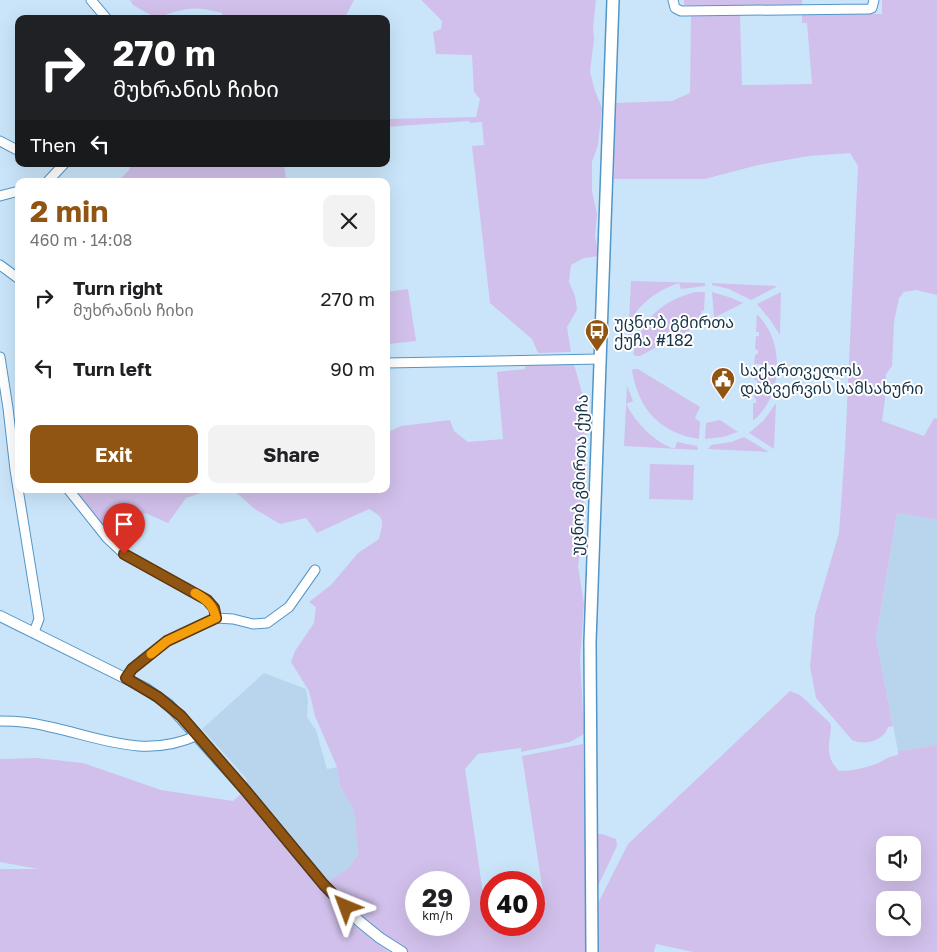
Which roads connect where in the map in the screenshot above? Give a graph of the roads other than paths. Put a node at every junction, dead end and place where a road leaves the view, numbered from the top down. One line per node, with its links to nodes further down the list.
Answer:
1 (91, 0): 5 (street)
2 (613, 0): 15 (main road, უცნობ გმირთა ქუჩა)
3 (673, 0): 4 (street)
4 (874, 0)
5 (104, 15)
6 (0, 142): 7 (street)
7 (15, 149)
8 (61, 167): 9 (street)
9 (51, 178)
10 (15, 193): 11 (street)
11 (0, 196)
12 (0, 265): 13 (street)
13 (15, 276)
14 (0, 358): 17 (street)
15 (600, 359): 16 (street); 28 (main road, უცნობ გმირთა ქუჩა)
16 (390, 362)
17 (15, 470)
18 (19, 493): 23 (street)
19 (71, 493): 22 (street)
20 (315, 570): 22 (street)
21 (0, 616): 23 (street)
22 (216, 618): 24 (street)
23 (34, 632): 24 (street)
24 (126, 678): 26 (street)
25 (0, 721): 26 (street)
26 (198, 735): 27 (street)
27 (402, 952)
28 (592, 952)

